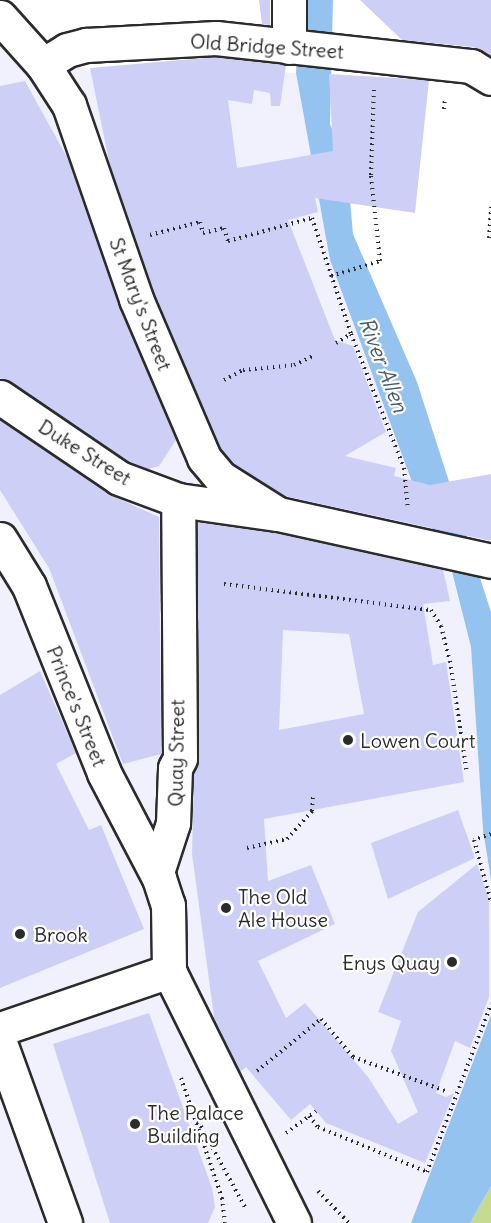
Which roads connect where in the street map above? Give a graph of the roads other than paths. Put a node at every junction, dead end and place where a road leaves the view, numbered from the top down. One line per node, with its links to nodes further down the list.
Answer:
1 (289, 0): 3 (street)
2 (0, 17): 4 (street, St Mary's Street)
3 (289, 47): 4 (street, Old Bridge Street); 5 (street, Old Bridge Street)
4 (43, 64): 8 (street, St Mary's Street)
5 (491, 78)
6 (2, 398): 7 (street, Duke Street)
7 (178, 500): 8 (street, Duke Street); 11 (street, Quay Street)
8 (278, 514): 10 (street)
9 (0, 539): 11 (street, Prince's Street)
10 (491, 561)
11 (157, 872): 12 (street)
12 (169, 971): 13 (street); 16 (street)
13 (0, 1029)
14 (0, 1043): 15 (street)
15 (65, 1223)
16 (294, 1223)

